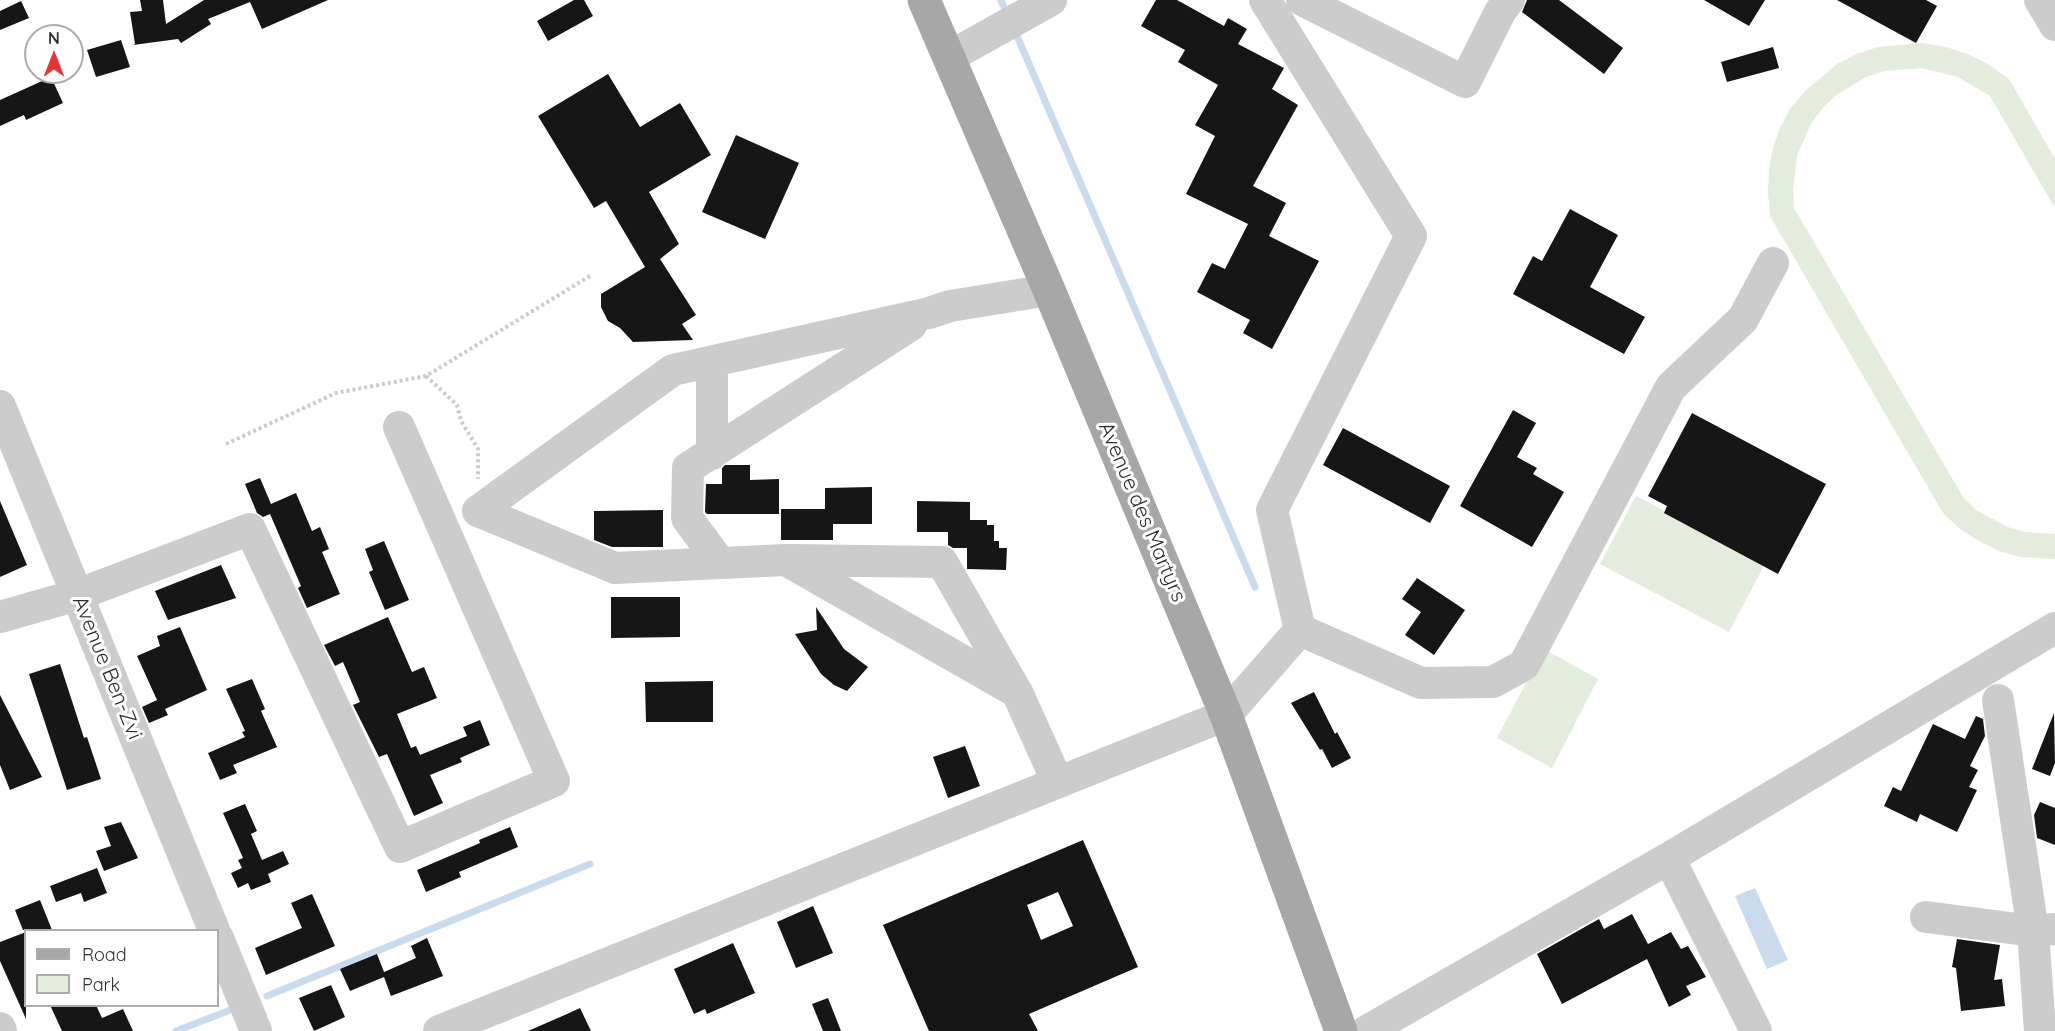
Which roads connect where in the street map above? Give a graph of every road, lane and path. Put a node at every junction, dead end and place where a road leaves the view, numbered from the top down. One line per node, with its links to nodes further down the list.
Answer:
1 (924, 0): 8 (main road, Avenue des Martyrs)
2 (1265, 0): 25 (street)
3 (1302, 0): 4 (street)
4 (1509, 0)
5 (2040, 0): 7 (street)
6 (1032, 5): 8 (street)
7 (2055, 25)
8 (949, 57): 11 (main road, Avenue des Martyrs)
9 (1773, 262): 25 (street)
10 (590, 276): 14 (path)
11 (1049, 290): 12 (street); 28 (main road, Avenue des Martyrs)
12 (929, 314): 13 (street); 18 (street)
13 (712, 362): 18 (street); 19 (street)
14 (426, 376): 17 (path); 19 (path)
15 (0, 406): 22 (street, Avenue Ben-Zvi)
16 (399, 427): 22 (street)
17 (226, 444)
18 (712, 454): 21 (street)
19 (478, 511): 21 (street)
20 (786, 560): 21 (street); 26 (street); 26 (street)
21 (720, 563)
22 (77, 595): 23 (street); 32 (street, Avenue Ben-Zvi)
23 (0, 617)
24 (2055, 628): 30 (street)
25 (1300, 630): 28 (street)
26 (1017, 692): 29 (street)
27 (1998, 700): 33 (street)
28 (1226, 715): 29 (street); 37 (main road, Avenue des Martyrs)
29 (1057, 781): 36 (street)
30 (1669, 858): 38 (street); 39 (street)
31 (1926, 917): 33 (street)
32 (214, 929)
33 (2044, 930): 40 (street)
34 (219, 940): 35 (street)
35 (256, 1031)
36 (439, 1031)
37 (1341, 1031)
38 (1367, 1031)
39 (1756, 1031)
40 (2040, 1031)

